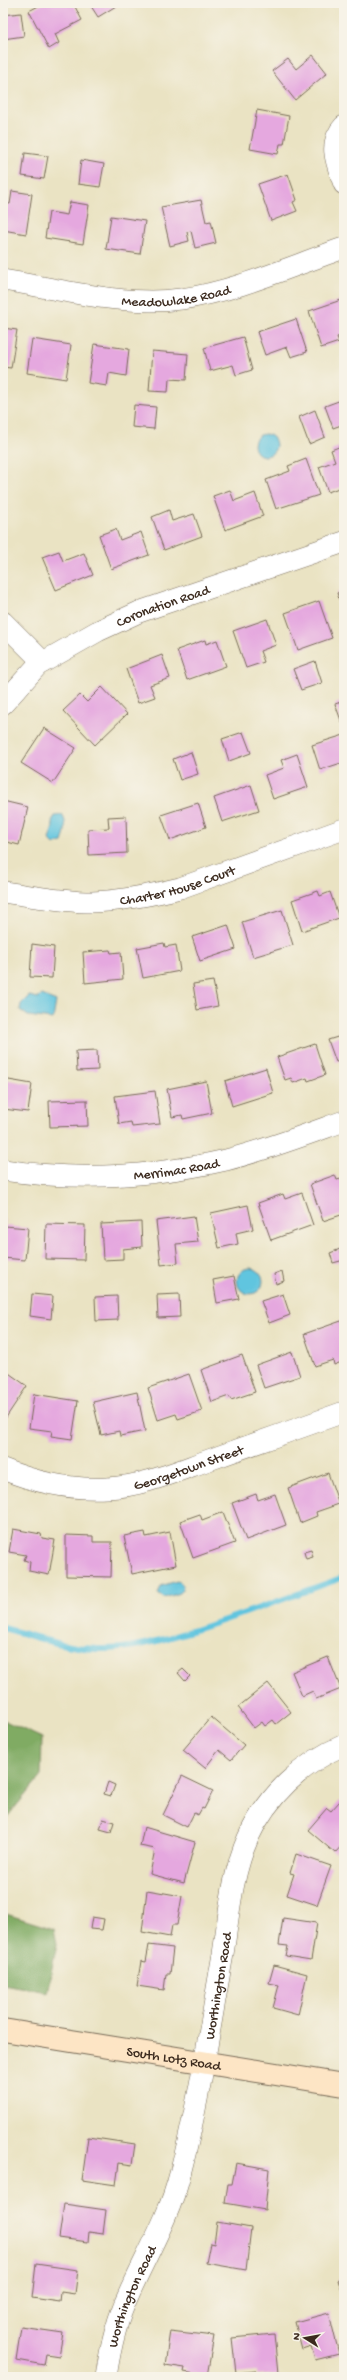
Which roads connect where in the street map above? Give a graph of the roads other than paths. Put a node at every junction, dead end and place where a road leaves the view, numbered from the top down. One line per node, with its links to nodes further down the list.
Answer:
1 (344, 126): 2 (street)
2 (344, 184)
3 (344, 248): 4 (street, Meadowlake Road)
4 (3, 280)
5 (344, 542): 7 (street, Coronation Road)
6 (3, 622): 7 (street)
7 (43, 662): 8 (street, Coronation Road)
8 (3, 704)
9 (344, 829): 10 (street, Charter House Court)
10 (3, 892)
11 (344, 1121): 12 (street, Merrimac Road)
12 (3, 1170)
13 (344, 1412): 14 (street, Georgetown Street)
14 (3, 1469)
15 (344, 1745): 17 (street, Worthington Road)
16 (3, 2030): 17 (street, South Lotz Road)
17 (204, 2062): 18 (street, South Lotz Road); 19 (street, Worthington Road)
18 (344, 2085)
19 (106, 2377)

